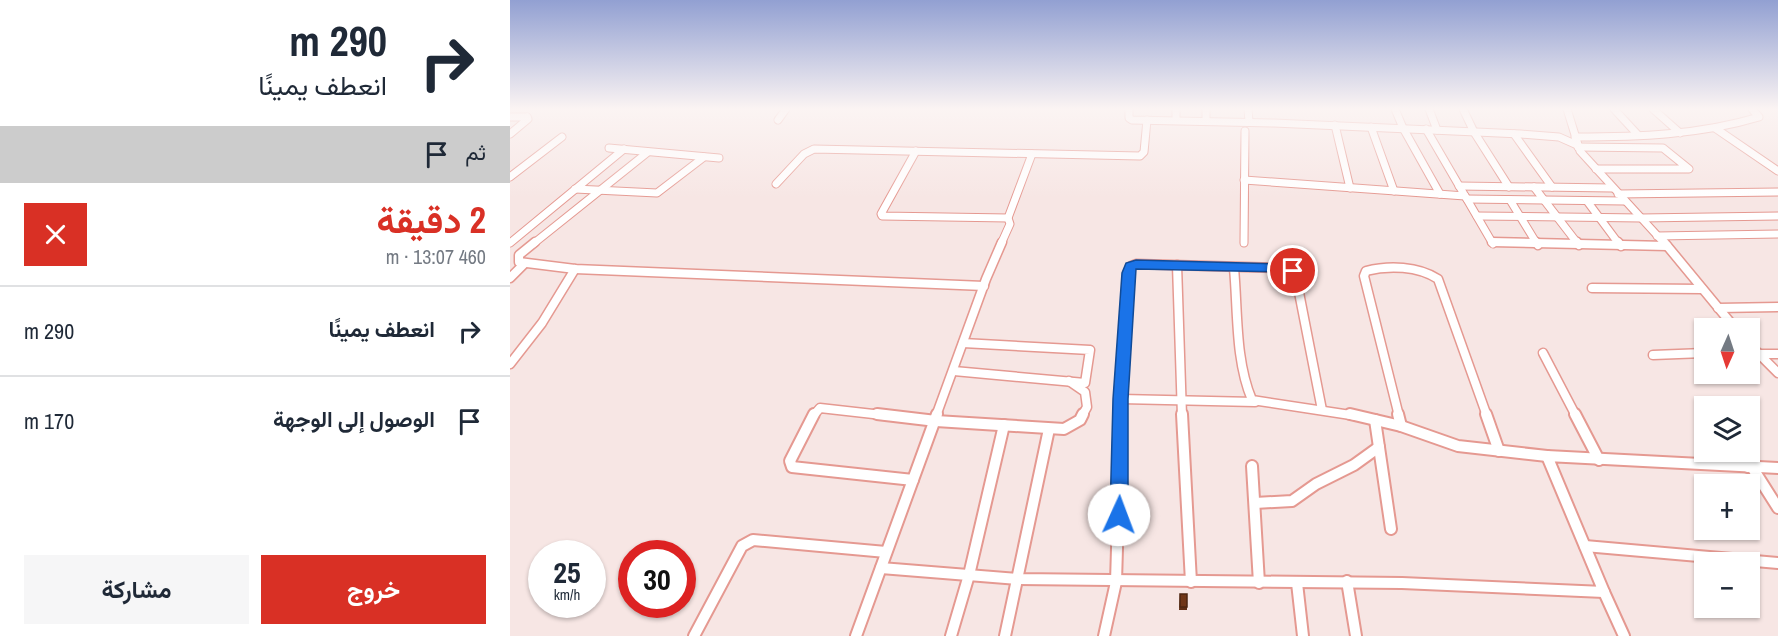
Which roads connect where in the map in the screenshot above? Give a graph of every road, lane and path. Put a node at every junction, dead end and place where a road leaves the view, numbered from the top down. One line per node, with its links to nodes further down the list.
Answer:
1 (560, 139): 23 (street)
2 (1145, 139): 18 (street)
3 (1245, 139): 24 (street)
4 (1338, 139): 30 (street)
5 (1375, 139): 34 (street)
6 (1409, 139): 36 (street)
7 (1432, 139): 26 (street)
8 (1478, 139): 27 (street)
9 (1517, 139): 29 (street)
10 (1562, 139): 13 (street)
11 (1576, 139): 13 (street)
12 (1731, 139): 22 (street)
13 (1577, 146): 21 (street); 21 (street)
14 (609, 148): 15 (street)
15 (624, 150): 17 (street); 32 (street)
16 (916, 151): 18 (street); 25 (street); 46 (street)
17 (648, 152): 19 (street); 33 (street)
18 (1032, 154): 46 (street)
19 (704, 157): 20 (street); 33 (street)
20 (719, 158)
21 (1596, 169): 31 (street)
22 (1778, 171)
23 (510, 177)
24 (1244, 180): 30 (street); 52 (street)
25 (776, 184)
26 (1459, 186): 27 (street); 37 (street)
27 (1509, 187): 28 (street)
28 (1534, 187): 29 (street); 40 (street)
29 (1552, 187): 31 (street)
30 (1350, 188): 34 (street)
31 (1612, 188): 38 (street)
32 (575, 189): 33 (street); 51 (street)
33 (600, 191): 57 (street)
34 (1394, 191): 36 (street)
35 (1778, 192): 38 (street)
36 (1440, 194): 37 (street)
37 (1466, 197): 39 (street); 42 (street)
38 (1621, 197): 41 (street); 48 (street)
39 (1510, 200): 40 (street); 43 (street)
40 (1545, 201): 41 (street); 45 (street)
41 (1587, 201): 47 (street)
42 (1477, 216): 43 (street); 53 (street)
43 (1519, 216): 45 (street); 53 (street)
44 (1778, 216): 48 (street)
45 (1559, 217): 47 (street); 54 (street)
46 (1008, 218): 62 (street)
47 (1601, 218): 48 (street); 55 (street)
48 (1641, 218): 50 (street)
49 (1778, 234): 50 (street)
50 (1657, 236): 56 (street)
51 (510, 243)
52 (1244, 243)
53 (1538, 244): 54 (street)
54 (1580, 245): 55 (street)
55 (1621, 246): 56 (street)
56 (1666, 246): 64 (street)
57 (517, 260): 60 (street); 61 (street)
58 (1177, 265): 59 (street); 79 (street); 80 (street)
59 (1234, 268): 81 (street); 82 (street)
60 (574, 269): 62 (street); 75 (street)
61 (510, 278)
62 (985, 282): 68 (street)
63 (1592, 288): 64 (street)
64 (1702, 290): 66 (street)
65 (1778, 307): 66 (street)
66 (1718, 308): 67 (street)
67 (1726, 318)
68 (963, 343): 76 (street); 78 (street)
69 (1760, 351): 72 (street)
70 (1542, 353): 91 (street)
71 (1694, 354): 73 (street)
72 (1778, 354)
73 (1653, 356)
74 (1760, 356): 77 (street)
75 (510, 364)
76 (954, 371): 78 (street); 84 (street)
77 (1778, 373)
78 (1069, 381): 87 (street)
79 (1121, 399): 80 (street); 107 (street)
80 (1181, 399): 81 (street); 108 (street)
81 (1255, 402): 82 (street)
82 (1322, 410): 83 (street)
83 (1375, 420): 86 (street); 88 (street)
84 (936, 421): 85 (street); 96 (street); 96 (street)
85 (1004, 425): 87 (street); 104 (street)
86 (1401, 426): 89 (street); 89 (street)
87 (1049, 429): 105 (street)
88 (1379, 447): 97 (street); 99 (street)
89 (1498, 451): 90 (street)
90 (1546, 456): 91 (street); 100 (street)
91 (1599, 460): 94 (street)
92 (1746, 462): 94 (street)
93 (1252, 466): 97 (street)
94 (1750, 467): 95 (street); 98 (street)
95 (1778, 468)
96 (913, 480): 101 (street)
97 (1255, 503): 109 (street)
98 (1778, 508)
99 (1391, 529)
100 (1585, 546): 102 (street); 111 (street)
101 (886, 552): 103 (street); 112 (street)
102 (1778, 562)
103 (881, 568): 104 (street); 113 (street)
104 (969, 575): 105 (street); 114 (street)
105 (1018, 579): 107 (street); 115 (street)
106 (1347, 581): 110 (street); 111 (street); 118 (street)
107 (1116, 582): 108 (street); 116 (street)
108 (1191, 582): 109 (street)
109 (1259, 583): 110 (street)
110 (1297, 583): 117 (street)
111 (1604, 592): 119 (street)
112 (694, 636)
113 (856, 636)
114 (951, 636)
115 (1005, 636)
116 (1104, 636)
117 (1303, 636)
118 (1356, 636)
119 (1624, 636)

